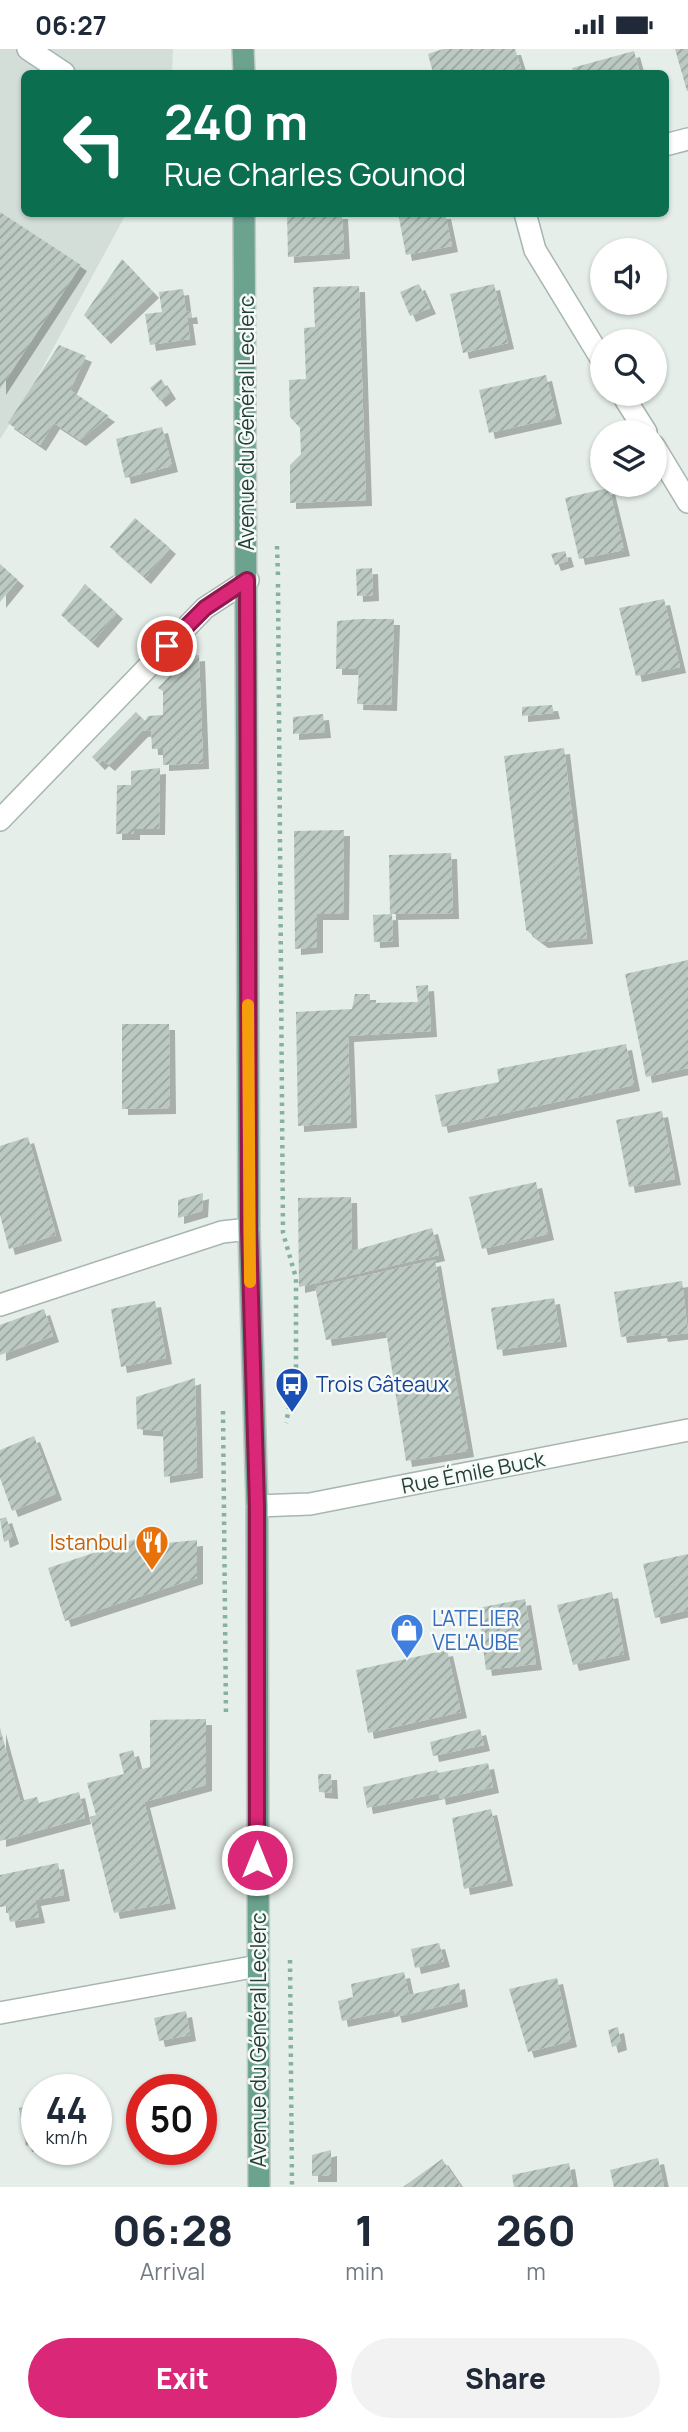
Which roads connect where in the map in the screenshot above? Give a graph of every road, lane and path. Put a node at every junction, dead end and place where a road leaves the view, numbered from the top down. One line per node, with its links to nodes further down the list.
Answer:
1 (28, 49): 3 (street)
2 (243, 49): 4 (main road)
3 (60, 70)
4 (244, 70)
5 (688, 139): 6 (street)
6 (669, 144)
7 (244, 217): 13 (main road, Avenue du Général Leclerc)
8 (526, 217): 9 (street)
9 (590, 340)
10 (667, 467): 11 (street)
11 (688, 502)
12 (277, 539): 17 (path)
13 (247, 580): 14 (street); 15 (main road, Avenue du Général Leclerc)
14 (0, 820)
15 (249, 1229): 16 (street); 19 (main road, Avenue du Général Leclerc)
16 (0, 1305)
17 (286, 1430)
18 (688, 1430): 19 (street, Rue Émile Buck)
19 (257, 1506): 21 (main road, Avenue du Général Leclerc)
20 (290, 1953): 24 (path)
21 (258, 1966): 22 (street); 23 (main road, Avenue du Général Leclerc)
22 (0, 2013)
23 (259, 2187)
24 (292, 2187)

